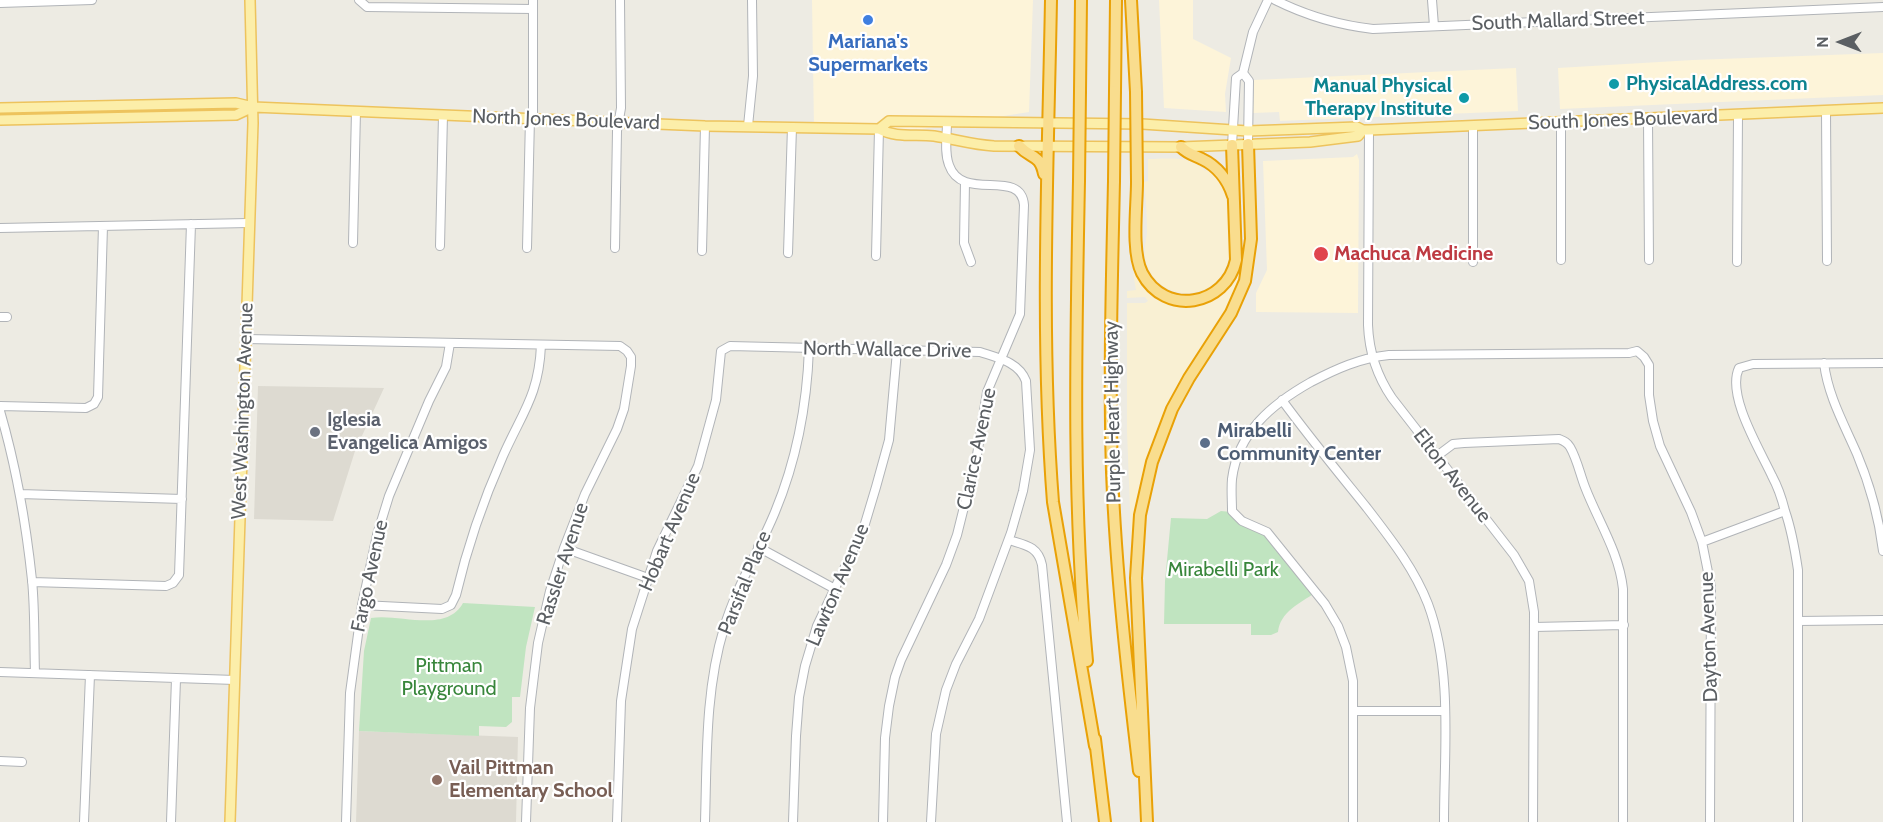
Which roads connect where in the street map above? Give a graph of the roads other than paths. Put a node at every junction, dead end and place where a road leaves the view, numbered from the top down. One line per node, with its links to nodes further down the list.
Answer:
1 (92, 0): 12 (street)
2 (250, 0): 20 (main road, West Washington Avenue)
3 (620, 0): 30 (street)
4 (752, 0): 36 (street)
5 (1051, 0): 32 (highway)
6 (1081, 0): 107 (highway, Purple Heart Highway, bridge)
7 (1116, 0): 122 (highway, Purple Heart Highway, bridge)
8 (1131, 0): 52 (highway, bridge)
9 (1268, 0): 19 (street)
10 (1275, 0): 18 (street, South Mallard Street)
11 (1432, 0): 18 (street)
12 (54, 1): 14 (street)
13 (360, 1): 15 (street)
14 (0, 3)
15 (445, 3): 16 (street)
16 (533, 4): 27 (street)
17 (1883, 7): 18 (street, South Mallard Street)
18 (1434, 26)
19 (1243, 73): 40 (street); 42 (street)
20 (253, 107): 21 (main road, North Jones Boulevard); 23 (main road, North Jones Boulevard); 29 (main road, North Jones Boulevard); 53 (main road, West Washington Avenue)
21 (0, 108)
22 (1883, 108): 24 (main road, South Jones Boulevard)
23 (356, 111): 25 (main road, North Jones Boulevard); 57 (street)
24 (1826, 111): 26 (main road, South Jones Boulevard); 66 (street)
25 (443, 115): 27 (main road, North Jones Boulevard); 58 (street)
26 (1738, 115): 28 (main road, South Jones Boulevard); 69 (street)
27 (531, 118): 30 (main road, North Jones Boulevard); 59 (street)
28 (1648, 118): 33 (main road, South Jones Boulevard); 65 (street)
29 (0, 120)
30 (619, 121): 35 (main road, North Jones Boulevard); 60 (street)
31 (947, 122): 32 (main road, North Jones Boulevard); 39 (main road, North Jones Boulevard); 43 (street)
32 (1049, 122): 34 (main road, North Jones Boulevard); 47 (highway)
33 (1561, 122): 37 (main road, South Jones Boulevard); 64 (street)
34 (1096, 123): 40 (main road, South Jones Boulevard)
35 (705, 126): 36 (main road, North Jones Boulevard); 61 (street)
36 (748, 126): 38 (main road, North Jones Boulevard)
37 (1473, 126): 41 (main road, South Jones Boulevard); 68 (street)
38 (792, 127): 39 (main road, North Jones Boulevard); 62 (street)
39 (879, 129): 43 (main road, North Jones Boulevard); 63 (street)
40 (1233, 130): 42 (main road, South Jones Boulevard); 45 (street)
41 (1366, 130): 42 (main road, South Jones Boulevard); 44 (main road, South Jones Boulevard); 76 (street, Elton Avenue)
42 (1248, 131): 44 (street)
43 (947, 138): 46 (main road, North Jones Boulevard); 50 (street)
44 (1248, 144): 45 (main road, South Jones Boulevard); 122 (highway)
45 (1232, 145): 49 (main road, South Jones Boulevard); 52 (highway)
46 (1019, 147): 47 (main road, North Jones Boulevard); 51 (highway)
47 (1048, 147): 48 (main road, North Jones Boulevard); 51 (highway)
48 (1096, 147): 49 (main road, South Jones Boulevard)
49 (1181, 147): 52 (highway)
50 (965, 182): 67 (street); 77 (street, Clarice Avenue)
51 (1048, 182): 107 (highway)
52 (1235, 202)
53 (249, 223): 54 (street); 70 (main road, West Washington Avenue)
54 (191, 224): 55 (street); 85 (street)
55 (103, 226): 56 (street); 81 (street)
56 (0, 228)
57 (353, 243)
58 (440, 246)
59 (527, 248)
60 (615, 248)
61 (702, 251)
62 (789, 253)
63 (876, 256)
64 (1561, 260)
65 (1649, 260)
66 (1827, 261)
67 (971, 262)
68 (1473, 262)
69 (1737, 262)
70 (246, 339): 71 (street); 104 (main road, West Washington Avenue)
71 (450, 343): 72 (street); 95 (street, Fargo Avenue)
72 (541, 345): 90 (street, Rassler Avenue); 95 (street)
73 (809, 348): 74 (street, North Wallace Drive); 75 (street, North Wallace Drive); 89 (street, Parsifal Place)
74 (721, 351): 92 (street, Hobart Avenue)
75 (897, 351): 77 (street, North Wallace Drive); 94 (street, Lawton Avenue)
76 (1372, 357): 80 (street); 83 (street, Elton Avenue); 88 (street, Dayton Avenue)
77 (1001, 359): 87 (street, North Wallace Drive); 118 (street, Clarice Avenue)
78 (1824, 363): 79 (street); 86 (street); 91 (street)
79 (1883, 363)
80 (1282, 400): 105 (street); 106 (street)
81 (0, 406)
82 (0, 411): 84 (street)
83 (1437, 456): 98 (street); 99 (street, Elton Avenue)
84 (20, 494): 85 (street); 93 (street)
85 (182, 499): 93 (street)
86 (1785, 511): 88 (street); 97 (street)
87 (1009, 540): 119 (street, North Wallace Drive); 120 (street)
88 (1702, 542): 127 (street, Dayton Avenue)
89 (758, 547): 94 (street); 116 (street, Parsifal Place)
90 (564, 548): 92 (street); 114 (street, Rassler Avenue)
91 (1883, 551)
92 (648, 578): 115 (street, Hobart Avenue)
93 (32, 582): 101 (street)
94 (834, 588): 117 (street, Lawton Avenue)
95 (362, 605): 113 (street, Fargo Avenue)
96 (1883, 620): 97 (street)
97 (1798, 621): 128 (street)
98 (1624, 625): 99 (street); 126 (street)
99 (1534, 627): 125 (street, Elton Avenue)
100 (0, 672): 101 (street)
101 (36, 673): 102 (street)
102 (90, 675): 103 (street); 110 (street)
103 (177, 679): 104 (street); 111 (street)
104 (235, 680): 112 (main road, West Washington Avenue)
105 (1353, 711): 106 (street); 123 (street)
106 (1444, 711): 124 (street)
107 (1095, 746): 121 (highway, Purple Heart Highway)
108 (0, 762): 109 (street)
109 (22, 762)
110 (84, 822)
111 (171, 822)
112 (230, 822)
113 (346, 822)
114 (526, 822)
115 (617, 822)
116 (705, 822)
117 (793, 822)
118 (883, 822)
119 (931, 822)
120 (1067, 822)
121 (1105, 822)
122 (1146, 822)
123 (1353, 822)
124 (1444, 822)
125 (1533, 822)
126 (1623, 822)
127 (1710, 822)
128 (1798, 822)

